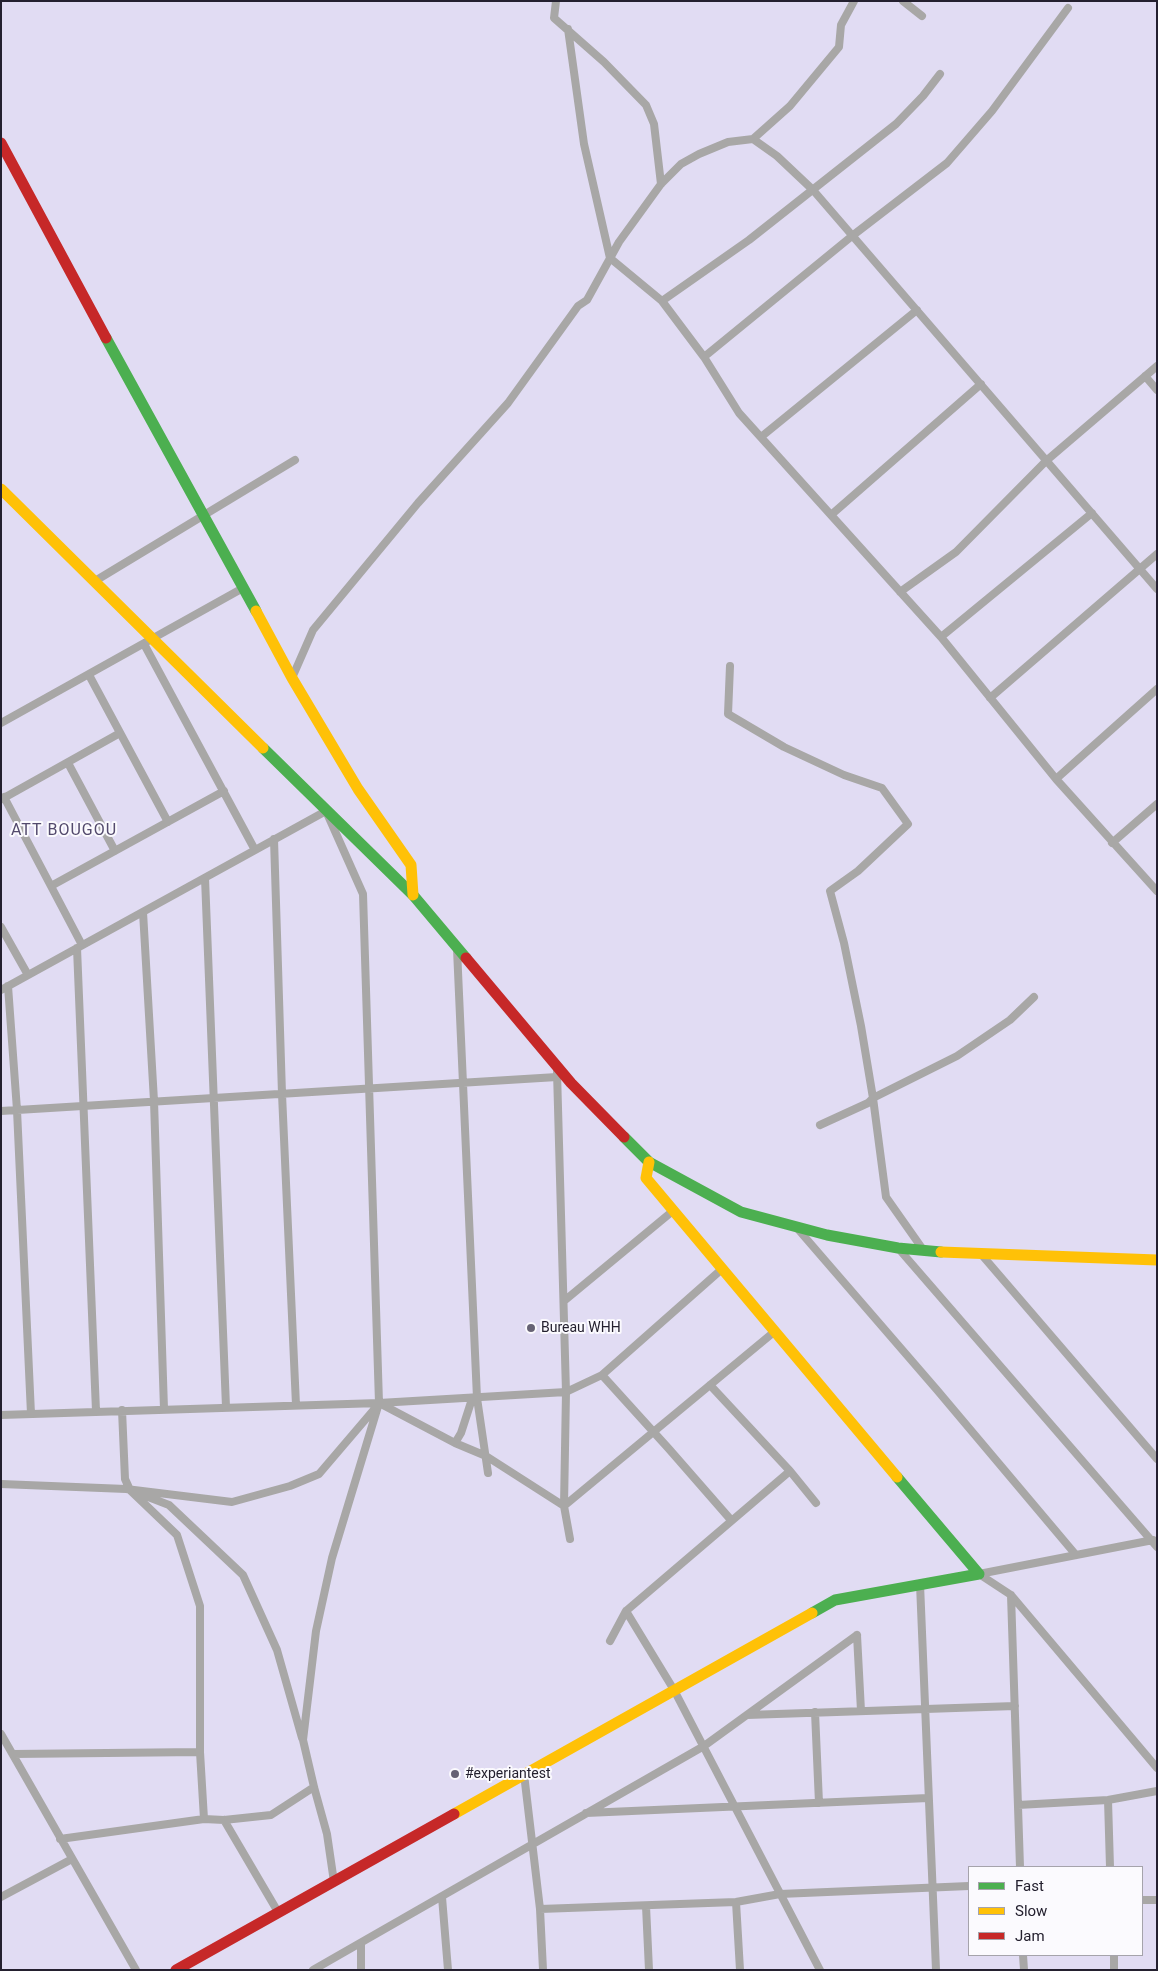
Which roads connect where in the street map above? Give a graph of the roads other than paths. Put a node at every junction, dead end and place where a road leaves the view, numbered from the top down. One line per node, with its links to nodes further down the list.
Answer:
1 (556, 1): 6 (street)
2 (854, 1): 8 (street)
3 (904, 1): 5 (street)
4 (1068, 8): 12 (street)
5 (922, 16)
6 (568, 29): 10 (street); 13 (street)
7 (940, 74): 11 (street)
8 (754, 139): 10 (street); 11 (street)
9 (1, 143): 26 (street)
10 (661, 184): 13 (street)
11 (813, 190): 12 (street); 14 (street)
12 (852, 236): 15 (street); 16 (street)
13 (610, 258): 14 (street); 38 (street)
14 (662, 301): 16 (street)
15 (917, 310): 19 (street); 21 (street)
16 (704, 357): 21 (street)
17 (1157, 366): 18 (street)
18 (1145, 376): 20 (street); 23 (street)
19 (981, 384): 23 (street); 27 (street)
20 (1157, 390)
21 (761, 437): 27 (street)
22 (295, 460): 26 (street)
23 (1046, 461): 25 (street); 33 (street)
24 (1, 489): 30 (street)
25 (1092, 514): 29 (street); 34 (street)
26 (203, 515): 30 (street); 31 (street)
27 (831, 515): 33 (street)
28 (1157, 554): 29 (street)
29 (1139, 569): 32 (street); 40 (street)
30 (95, 581): 35 (street)
31 (243, 588): 35 (street); 38 (street)
32 (1157, 590)
33 (900, 592): 34 (street)
34 (941, 637): 40 (street)
35 (149, 641): 37 (street); 45 (street); 48 (street)
36 (730, 666): 70 (street)
37 (88, 674): 41 (street); 42 (street)
38 (292, 678): 57 (street)
39 (1157, 689): 44 (street)
40 (990, 698): 44 (street)
41 (1, 723)
42 (120, 733): 43 (street); 49 (street)
43 (68, 763): 46 (street); 53 (street)
44 (1056, 779): 51 (street)
45 (224, 791): 49 (street); 52 (street)
46 (3, 798): 55 (street)
47 (1157, 804): 51 (street)
48 (326, 811): 50 (street); 57 (street); 67 (street)
49 (168, 822): 53 (street)
50 (274, 839): 52 (street); 68 (street)
51 (1112, 843): 56 (street)
52 (255, 850): 54 (street)
53 (115, 851): 55 (street)
54 (205, 878): 58 (street); 69 (street)
55 (51, 886): 60 (street)
56 (1157, 891)
57 (413, 895): 61 (street)
58 (143, 912): 60 (street); 71 (street)
59 (1, 927): 62 (street)
60 (80, 947): 62 (street); 72 (street)
61 (457, 948): 65 (street); 66 (street)
62 (28, 975): 63 (street)
63 (5, 988): 73 (street)
64 (1034, 997): 70 (street)
65 (557, 1071): 66 (street); 76 (street); 84 (street)
66 (464, 1082): 67 (street); 89 (street)
67 (368, 1088): 68 (street); 90 (street)
68 (282, 1094): 69 (street); 91 (street)
69 (213, 1098): 71 (street); 92 (street)
70 (873, 1098): 75 (street); 80 (street)
71 (154, 1102): 72 (street); 93 (street)
72 (83, 1106): 73 (street); 95 (street)
73 (17, 1110): 74 (street); 96 (street)
74 (1, 1111)
75 (820, 1124)
76 (649, 1162): 77 (street); 78 (street)
77 (674, 1210): 83 (street); 84 (street)
78 (797, 1228): 79 (street); 112 (street)
79 (898, 1248): 80 (street); 110 (street)
80 (924, 1251): 81 (street)
81 (981, 1254): 82 (street); 101 (street)
82 (1157, 1260)
83 (722, 1269): 85 (street); 86 (street)
84 (564, 1301): 88 (street)
85 (774, 1332): 87 (street); 113 (street)
86 (602, 1375): 88 (street); 98 (street)
87 (710, 1385): 98 (street); 102 (street)
88 (566, 1392): 89 (street); 107 (street)
89 (474, 1399): 90 (street); 99 (street); 100 (street)
90 (380, 1403): 91 (street); 99 (street); 105 (street); 125 (street)
91 (296, 1404): 92 (street)
92 (226, 1407): 93 (street)
93 (164, 1409): 94 (street)
94 (122, 1410): 95 (street); 105 (street)
95 (96, 1411): 96 (street)
96 (31, 1414): 97 (street)
97 (1, 1415)
98 (653, 1431): 107 (street); 108 (street)
99 (455, 1443): 100 (street)
100 (486, 1456): 103 (street); 107 (street)
101 (1157, 1459)
102 (790, 1471): 106 (street); 108 (street)
103 (488, 1473)
104 (1, 1484): 105 (street)
105 (130, 1490): 125 (street); 127 (street)
106 (816, 1503)
107 (564, 1506): 109 (street)
108 (731, 1520): 116 (street)
109 (570, 1539)
110 (1154, 1540): 111 (street); 112 (street)
111 (1157, 1548)
112 (1076, 1555): 113 (street)
113 (979, 1574): 114 (street); 115 (street)
114 (920, 1584): 118 (street); 120 (street)
115 (1012, 1594): 119 (street); 129 (street)
116 (626, 1611): 117 (street); 118 (street)
117 (610, 1642)
118 (674, 1690): 126 (street); 131 (street)
119 (1015, 1706): 120 (street); 137 (street)
120 (925, 1709): 121 (street); 134 (street)
121 (861, 1711): 122 (street); 123 (street)
122 (815, 1712): 123 (street); 136 (street)
123 (747, 1714): 126 (street)
124 (1, 1734): 128 (street)
125 (303, 1740): 132 (street)
126 (704, 1746): 138 (street); 139 (street)
127 (200, 1752): 128 (street); 140 (street)
128 (13, 1754): 142 (street)
129 (1154, 1760): 130 (street)
130 (1157, 1768)
131 (524, 1774): 143 (street); 147 (street)
132 (314, 1787): 141 (street); 147 (street)
133 (1157, 1791): 135 (street)
134 (928, 1798): 136 (street); 149 (street)
135 (1108, 1800): 137 (street); 146 (street)
136 (819, 1803): 138 (street)
137 (1018, 1805): 145 (street)
138 (736, 1806): 139 (street); 150 (street)
139 (584, 1813): 143 (street)
140 (204, 1819): 141 (street); 142 (street)
141 (224, 1820): 158 (street)
142 (60, 1839): 144 (street)
143 (533, 1844): 152 (street); 157 (street)
144 (72, 1859): 151 (street); 162 (street)
145 (1020, 1866)
146 (1110, 1866)
147 (334, 1882): 158 (street)
148 (968, 1886): 149 (street)
149 (932, 1888): 150 (street); 171 (street)
150 (780, 1894): 155 (street); 170 (street)
151 (1, 1897)
152 (442, 1897): 159 (street); 166 (street)
153 (1143, 1900): 154 (street)
154 (1157, 1900)
155 (736, 1902): 156 (street); 169 (street)
156 (646, 1906): 157 (street); 168 (street)
157 (540, 1909): 167 (street)
158 (278, 1912): 163 (street)
159 (361, 1943): 164 (street); 165 (street)
160 (1023, 1956): 172 (street)
161 (1114, 1956): 173 (street)
162 (136, 1970)
163 (176, 1970)
164 (313, 1970)
165 (362, 1970)
166 (448, 1970)
167 (543, 1970)
168 (649, 1970)
169 (740, 1970)
170 (820, 1970)
171 (936, 1970)
172 (1024, 1970)
173 (1114, 1970)

